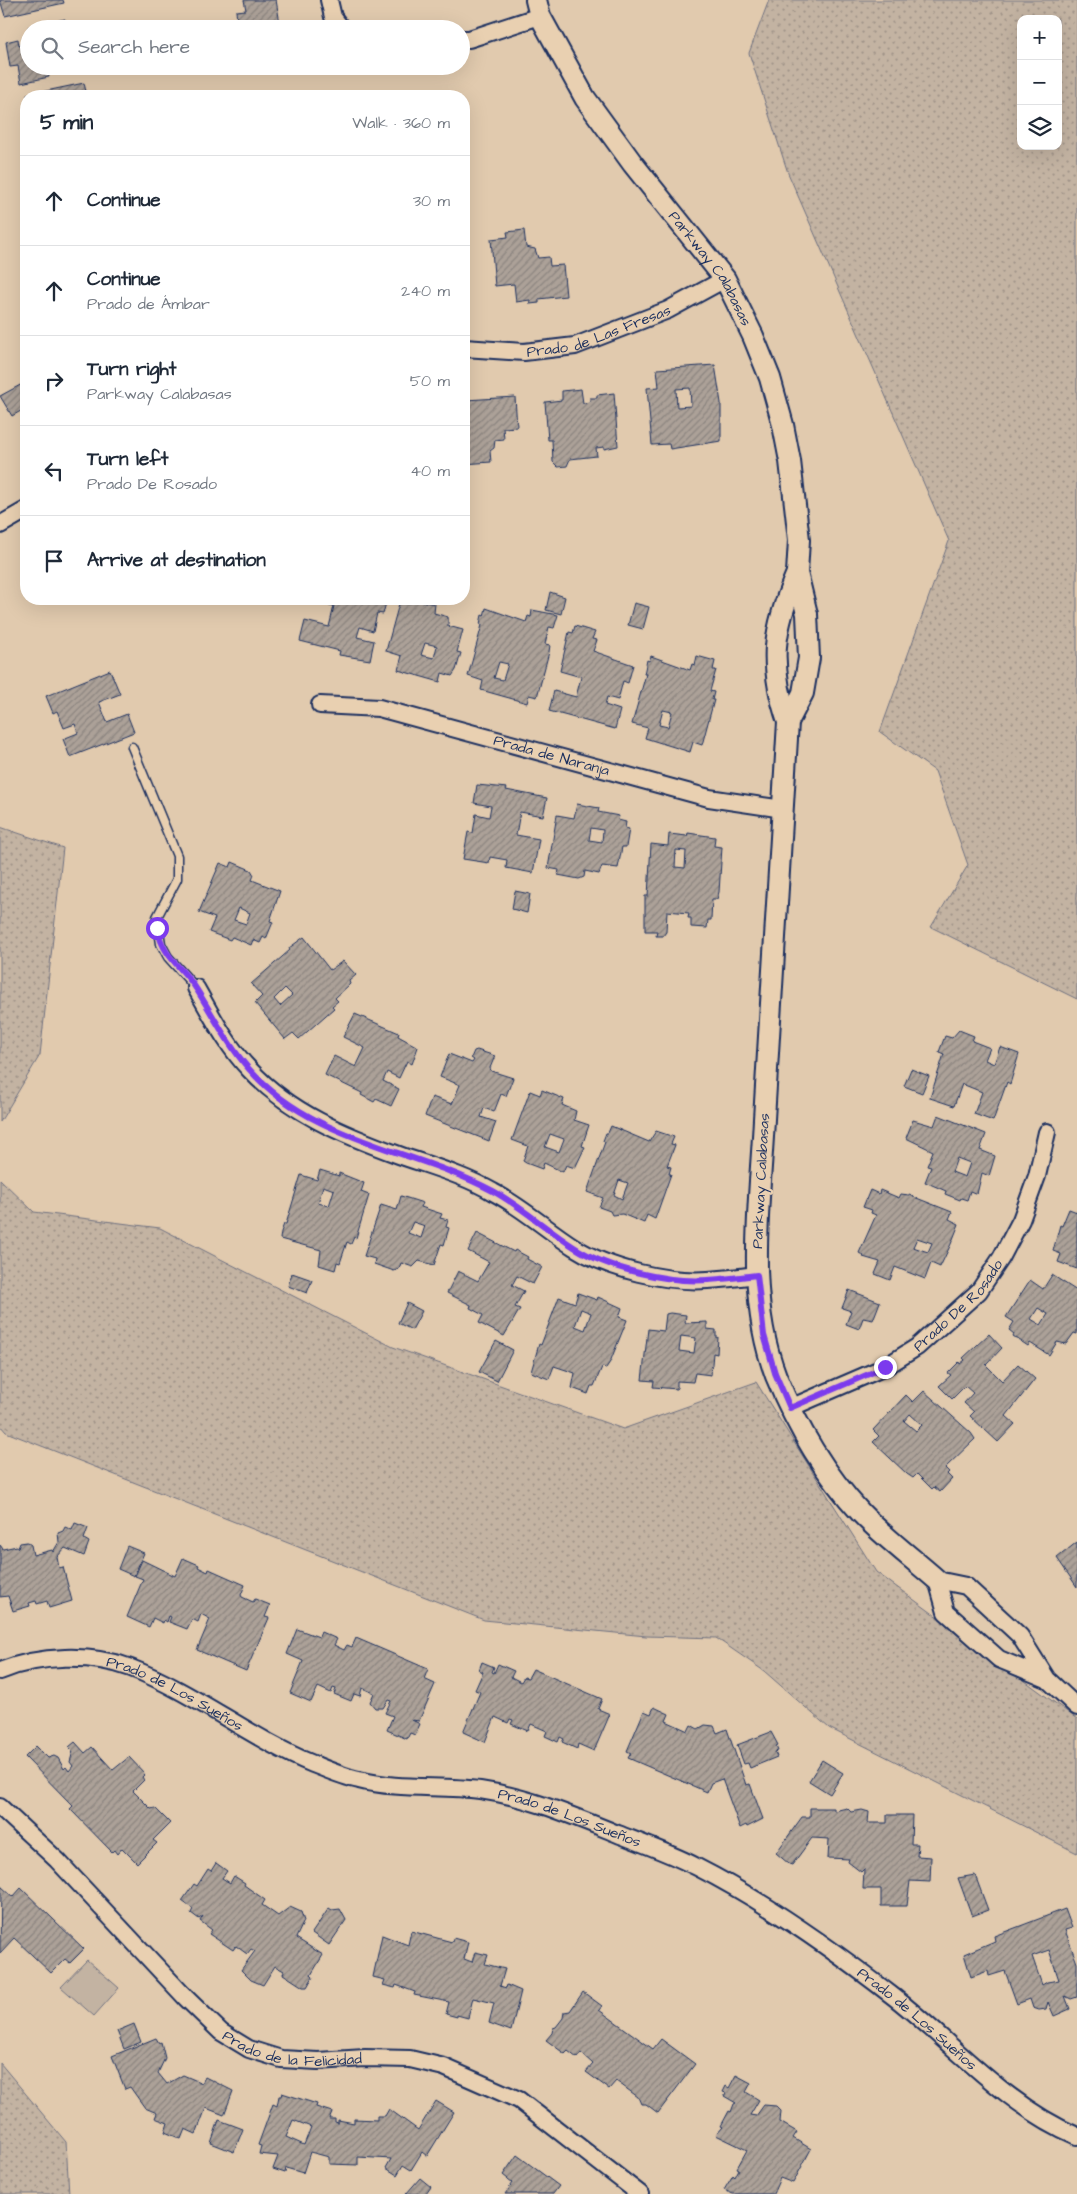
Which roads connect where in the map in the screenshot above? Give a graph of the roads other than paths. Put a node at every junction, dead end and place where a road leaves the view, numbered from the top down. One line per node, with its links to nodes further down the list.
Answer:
1 (329, 0): 3 (street)
2 (538, 8): 4 (street); 5 (street, Parkway Calabasas)
3 (335, 20)
4 (470, 39)
5 (725, 280): 6 (street, Prado de Las Fresas); 9 (street, Parkway Calabasas)
6 (470, 348)
7 (20, 513): 8 (street)
8 (0, 524)
9 (797, 573): 11 (street, Parkway Calabasas); 11 (street, Parkway Calabasas)
10 (320, 705): 13 (street, Prada de Naranja)
11 (788, 722): 13 (street, Parkway Calabasas)
12 (132, 747): 14 (lane)
13 (783, 809): 16 (street, Parkway Calabasas)
14 (196, 988): 16 (street)
15 (1047, 1132): 17 (street, Prado De Rosado)
16 (757, 1275): 17 (street, Parkway Calabasas)
17 (790, 1408): 18 (street, Parkway Calabasas)
18 (937, 1580): 20 (street, Parkway Calabasas); 20 (street, Parkway Calabasas)
19 (0, 1671): 23 (street, Prado de Los Sueños)
20 (1047, 1679): 21 (street, Parkway Calabasas)
21 (1077, 1707)
22 (0, 1807): 24 (street, Prado de la Felicidad)
23 (1077, 2136)
24 (640, 2194)

